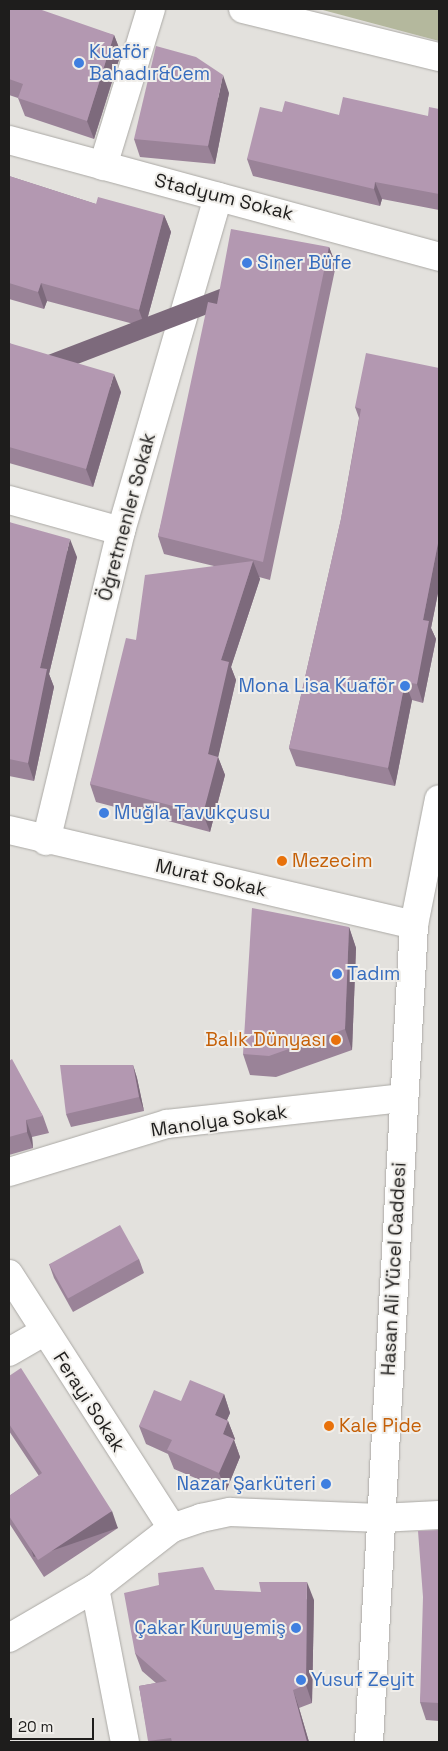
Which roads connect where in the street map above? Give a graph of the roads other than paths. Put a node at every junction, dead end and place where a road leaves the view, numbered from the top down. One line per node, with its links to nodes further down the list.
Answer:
1 (151, 9): 5 (street)
2 (243, 9): 3 (street)
3 (439, 58)
4 (9, 140): 5 (street, Stadyum Sokak)
5 (103, 166): 6 (street, Stadyum Sokak)
6 (218, 197): 7 (street, Stadyum Sokak); 9 (street, Öğretmenler Sokak)
7 (439, 257)
8 (9, 500): 9 (street)
9 (121, 531): 12 (street, Öğretmenler Sokak)
10 (439, 799): 13 (street, Hasan Ali Yücel Caddesi)
11 (9, 830): 12 (street, Murat Sokak)
12 (46, 841): 13 (street, Murat Sokak)
13 (414, 925): 14 (street, Hasan Ali Yücel Caddesi)
14 (404, 1098): 15 (street, Manolya Sokak); 20 (street, Hasan Ali Yücel Caddesi)
15 (9, 1172)
16 (9, 1274): 17 (street, Ferayi Sokak)
17 (42, 1332): 18 (street); 21 (street, Ferayi Sokak)
18 (9, 1352)
19 (439, 1515): 20 (street)
20 (380, 1518): 21 (street); 25 (street, Hasan Ali Yücel Caddesi)
21 (172, 1528): 22 (street)
22 (95, 1588): 23 (street); 24 (street)
23 (9, 1638)
24 (125, 1742)
25 (369, 1742)

